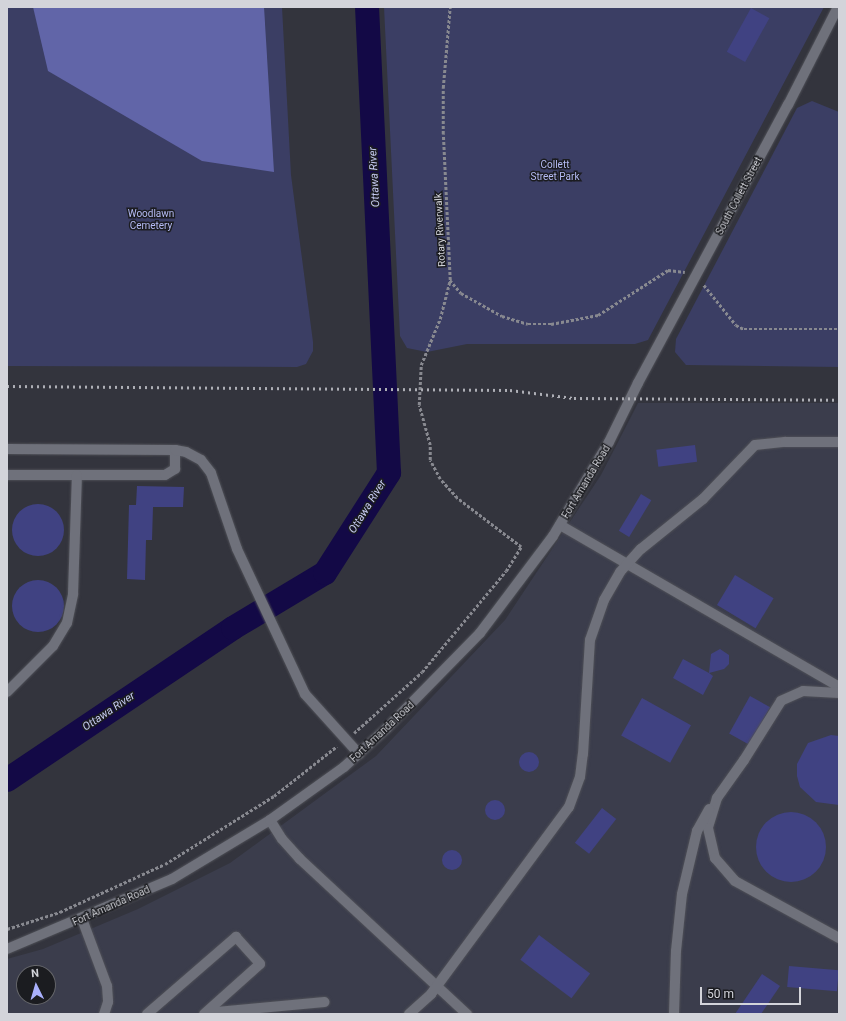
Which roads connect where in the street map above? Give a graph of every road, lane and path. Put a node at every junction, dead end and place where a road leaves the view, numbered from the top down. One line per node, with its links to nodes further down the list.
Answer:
1 (450, 7): 4 (path, Rotary Riverwalk)
2 (838, 7): 3 (street, South Collett Street)
3 (696, 277): 4 (path); 5 (path); 6 (street, South Collett Street)
4 (450, 280): 8 (path, Rotary Riverwalk)
5 (839, 329)
6 (638, 382): 13 (street, Fort Amanda Road)
7 (839, 442): 14 (street)
8 (430, 445)
9 (7, 449): 10 (street)
10 (175, 450): 12 (street); 18 (street)
11 (7, 475): 12 (street)
12 (77, 476): 16 (street)
13 (560, 525): 14 (street); 18 (street, Fort Amanda Road)
14 (626, 564): 15 (street); 24 (street)
15 (839, 687)
16 (7, 692)
17 (839, 693): 19 (street)
18 (359, 754): 20 (street, Fort Amanda Road)
19 (716, 798): 22 (street); 31 (street)
20 (270, 820): 21 (street, Fort Amanda Road); 24 (street)
21 (82, 919): 23 (street, Fort Amanda Road); 27 (street)
22 (839, 938)
23 (7, 949)
24 (436, 987): 29 (street); 30 (street)
25 (324, 1002): 26 (street)
26 (205, 1013): 28 (street)
27 (104, 1014)
28 (148, 1014)
29 (410, 1014)
30 (467, 1014)
31 (674, 1014)

